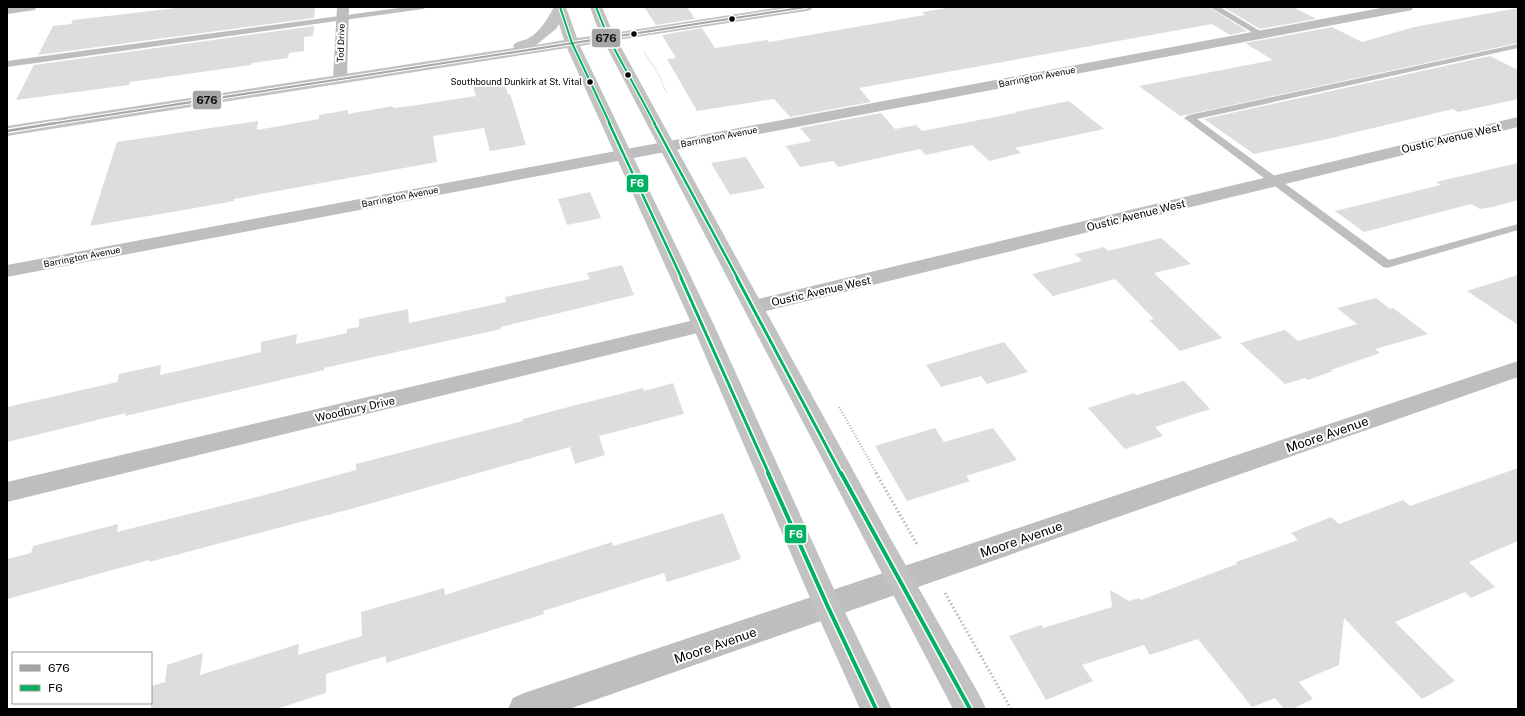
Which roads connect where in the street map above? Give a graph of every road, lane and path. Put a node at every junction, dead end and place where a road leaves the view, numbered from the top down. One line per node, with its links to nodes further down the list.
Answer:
1 (30, 7): 8 (street)
2 (423, 7): 9 (lane)
3 (560, 7): 12 (main road); 14 (main road)
4 (596, 7): 11 (main road)
5 (806, 7): 11 (main road)
6 (1214, 7): 10 (lane)
7 (1406, 7): 10 (street, Barrington Avenue)
8 (7, 10)
9 (343, 13): 15 (lane); 16 (street, Tod Drive)
10 (1260, 34): 19 (street, Barrington Avenue)
11 (608, 37): 12 (main road); 19 (main road)
12 (572, 43): 14 (main road); 20 (main road)
13 (1518, 46): 21 (lane)
14 (500, 54): 16 (main road)
15 (7, 64)
16 (340, 80): 18 (main road)
17 (1518, 122): 21 (street, Oustic Avenue West)
18 (7, 131)
19 (668, 146): 20 (street, Barrington Avenue); 24 (main road)
20 (624, 155): 23 (street, Barrington Avenue); 25 (main road)
21 (1273, 181): 22 (lane); 24 (street, Oustic Avenue West)
22 (1518, 226)
23 (7, 272)
24 (754, 307): 30 (main road)
25 (703, 325): 28 (street, Woodbury Drive); 31 (main road)
26 (1518, 369): 29 (street, Moore Avenue)
27 (838, 404): 29 (path)
28 (7, 492)
29 (931, 569): 30 (street, Moore Avenue); 35 (path)
30 (898, 581): 31 (street, Moore Avenue); 34 (main road)
31 (828, 607): 32 (street, Moore Avenue); 33 (main road)
32 (524, 709)
33 (876, 709)
34 (970, 709)
35 (1012, 709)

